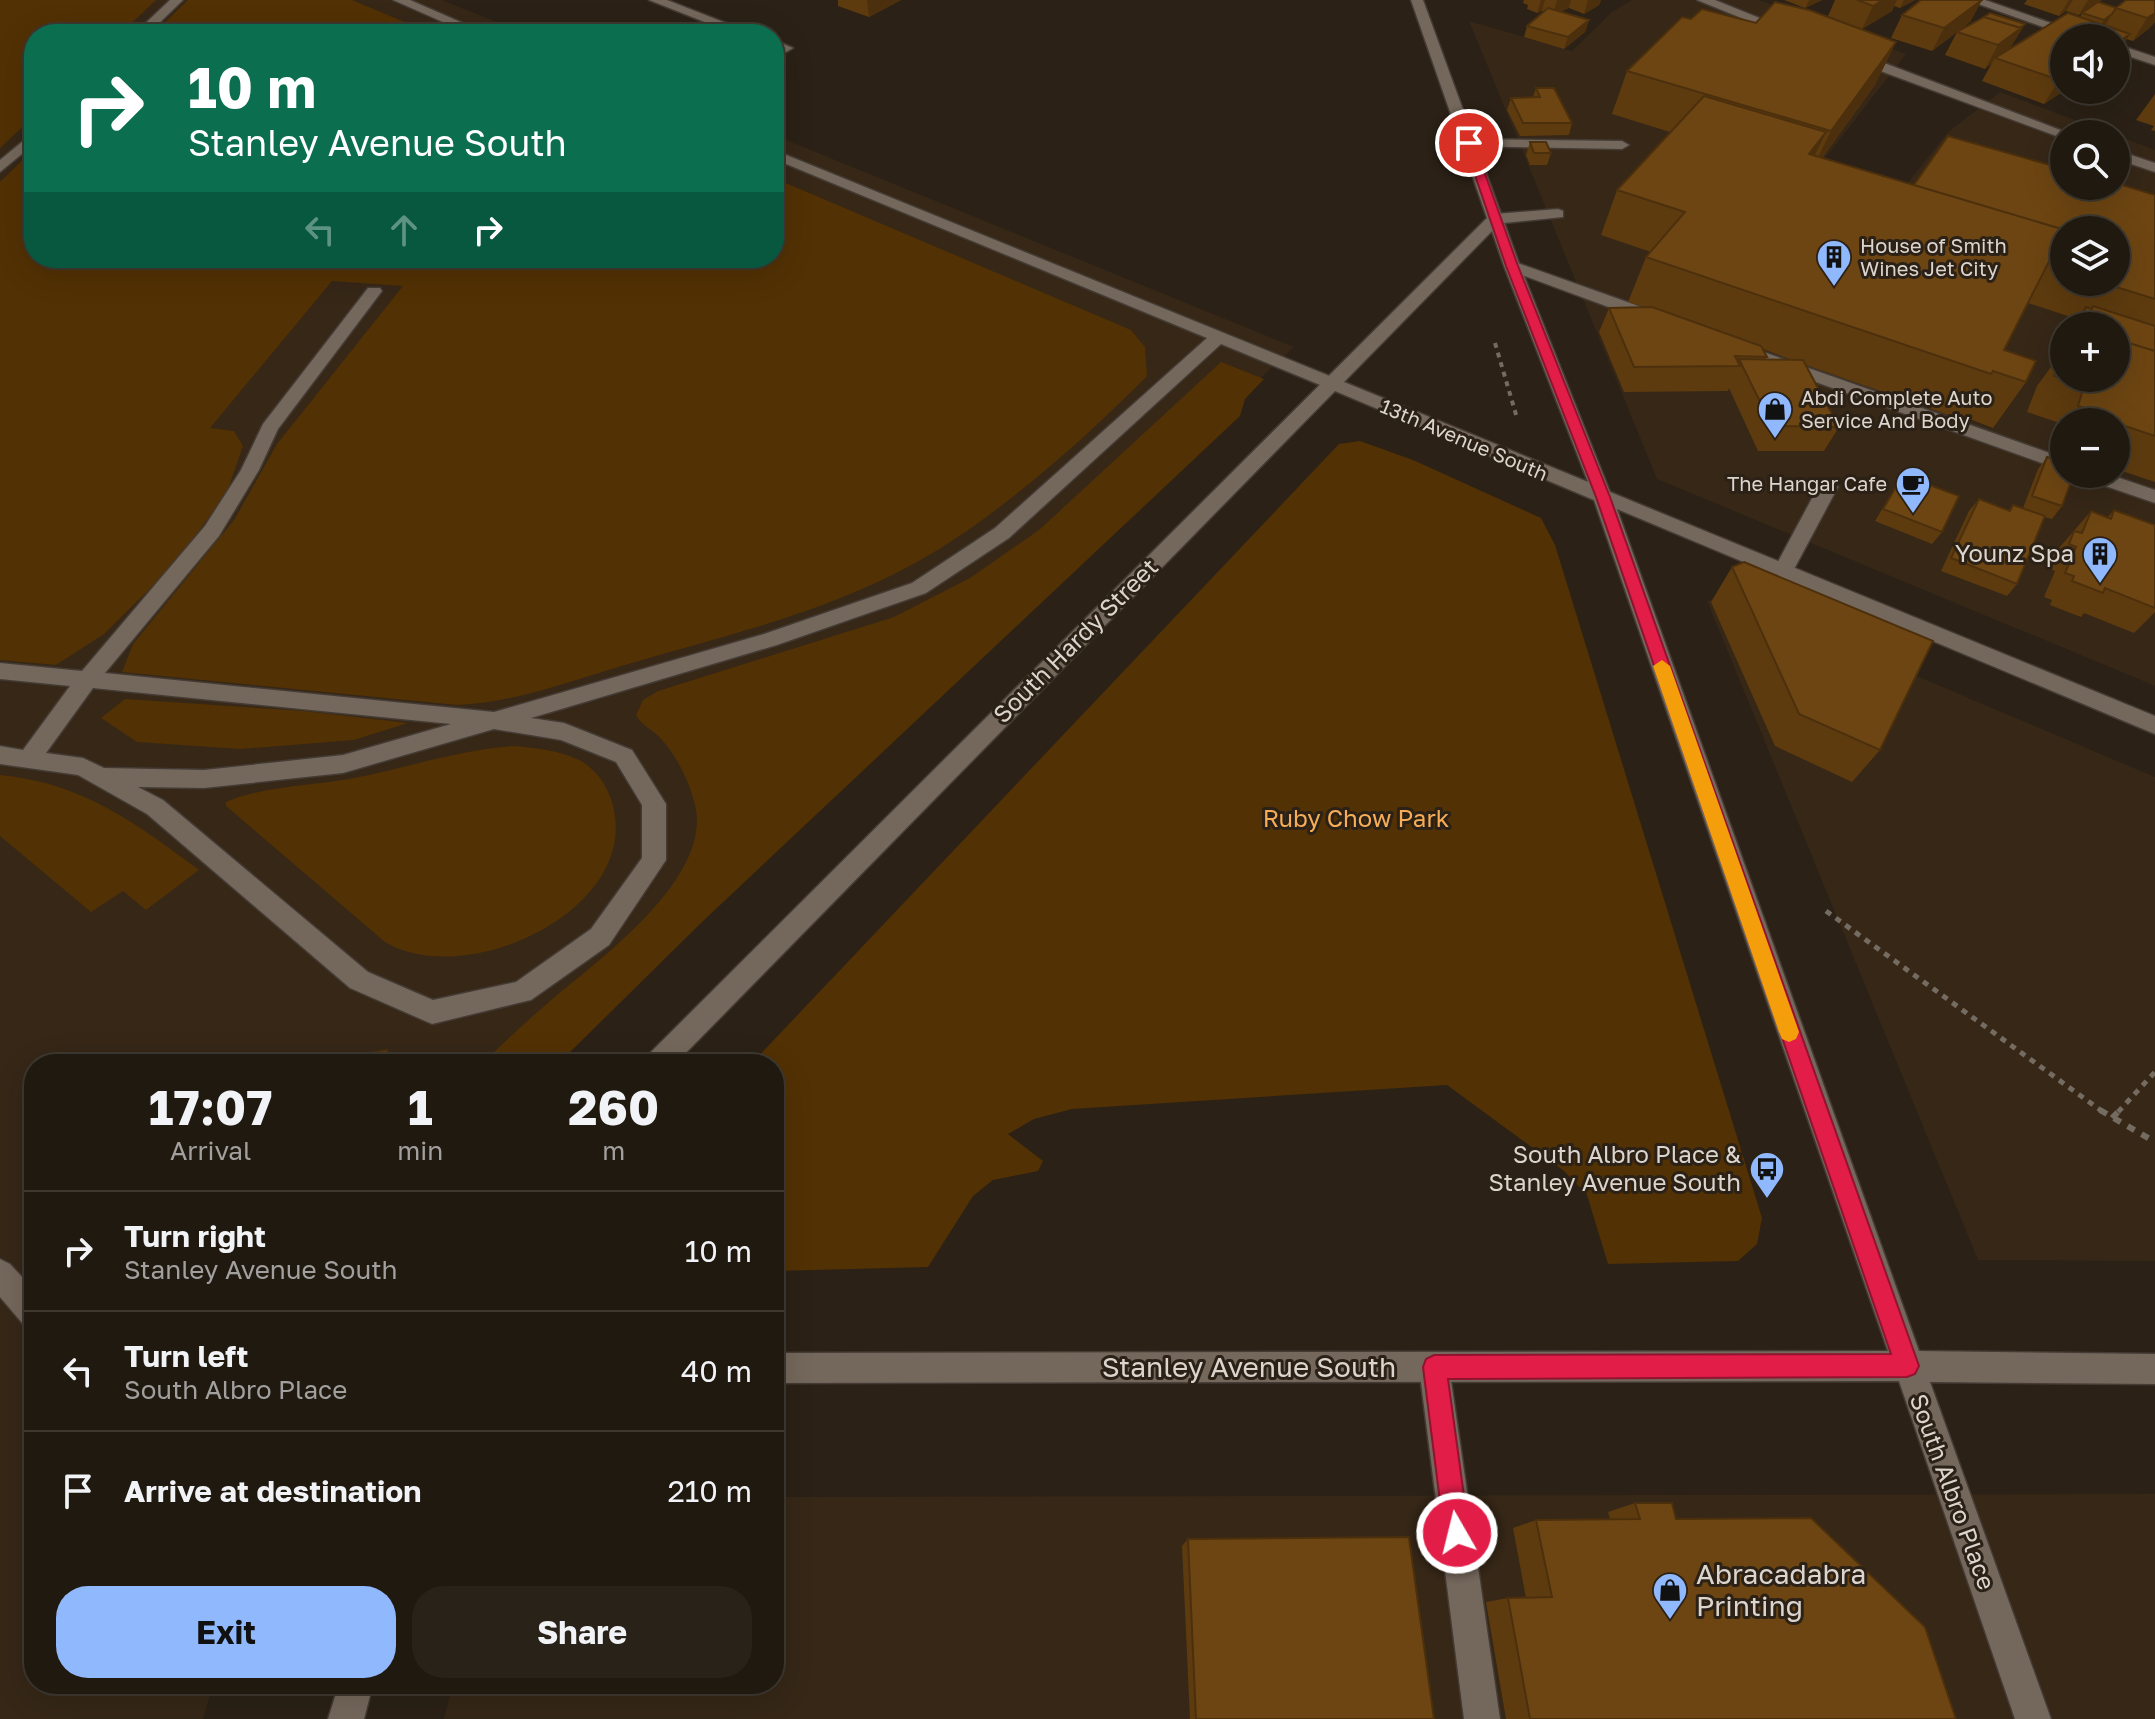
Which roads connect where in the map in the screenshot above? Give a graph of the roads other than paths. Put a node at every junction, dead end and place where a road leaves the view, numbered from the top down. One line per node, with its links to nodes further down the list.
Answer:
1 (177, 0): 9 (street)
2 (399, 0): 10 (street)
3 (655, 0): 8 (street)
4 (700, 0): 8 (street)
5 (1417, 0): 18 (street, South Albro Place)
6 (1703, 0): 13 (street)
7 (1973, 0): 12 (street)
8 (681, 9): 11 (street)
9 (152, 24)
10 (457, 24)
11 (721, 24)
12 (2050, 26)
13 (1804, 38)
14 (1833, 48): 17 (street)
15 (2130, 53): 16 (street)
16 (2155, 61)
17 (2050, 129)
18 (1469, 143): 20 (street); 26 (street, South Albro Place)
19 (24, 145): 23 (street)
20 (1622, 145)
21 (784, 158): 30 (street, 13th Avenue South)
22 (2130, 159): 24 (street)
23 (0, 168)
24 (2155, 168)
25 (1558, 214): 26 (street)
26 (1495, 219): 27 (street, South Albro Place); 32 (street, South Hardy Street)
27 (1512, 266): 29 (street); 36 (street, South Albro Place)
28 (374, 291): 40 (street)
29 (1676, 325)
30 (1218, 337): 32 (street, 13th Avenue South); 41 (street)
31 (1720, 341): 33 (street)
32 (1331, 383): 36 (street, 13th Avenue South); 46 (street, South Hardy Street)
33 (2050, 460)
34 (1828, 487): 38 (street)
35 (2129, 488): 37 (street)
36 (1603, 497): 38 (street, 13th Avenue South); 49 (street, South Albro Place)
37 (2155, 497)
38 (1783, 571): 42 (street, 13th Avenue South)
39 (0, 671): 40 (street)
40 (86, 681): 41 (street); 44 (street)
41 (494, 720): 45 (street); 45 (street)
42 (2155, 725)
43 (0, 755): 44 (street)
44 (29, 759): 45 (street)
45 (102, 777)
46 (667, 1054)
47 (0, 1274): 48 (street)
48 (24, 1302)
49 (1907, 1366): 50 (street, Stanley Avenue South); 52 (street, Stanley Avenue South); 56 (street, South Albro Place)
50 (1434, 1367): 51 (street, Stanley Avenue South); 55 (street)
51 (784, 1368)
52 (2155, 1369)
53 (353, 1694): 54 (street)
54 (346, 1719)
55 (1482, 1719)
56 (2033, 1719)

